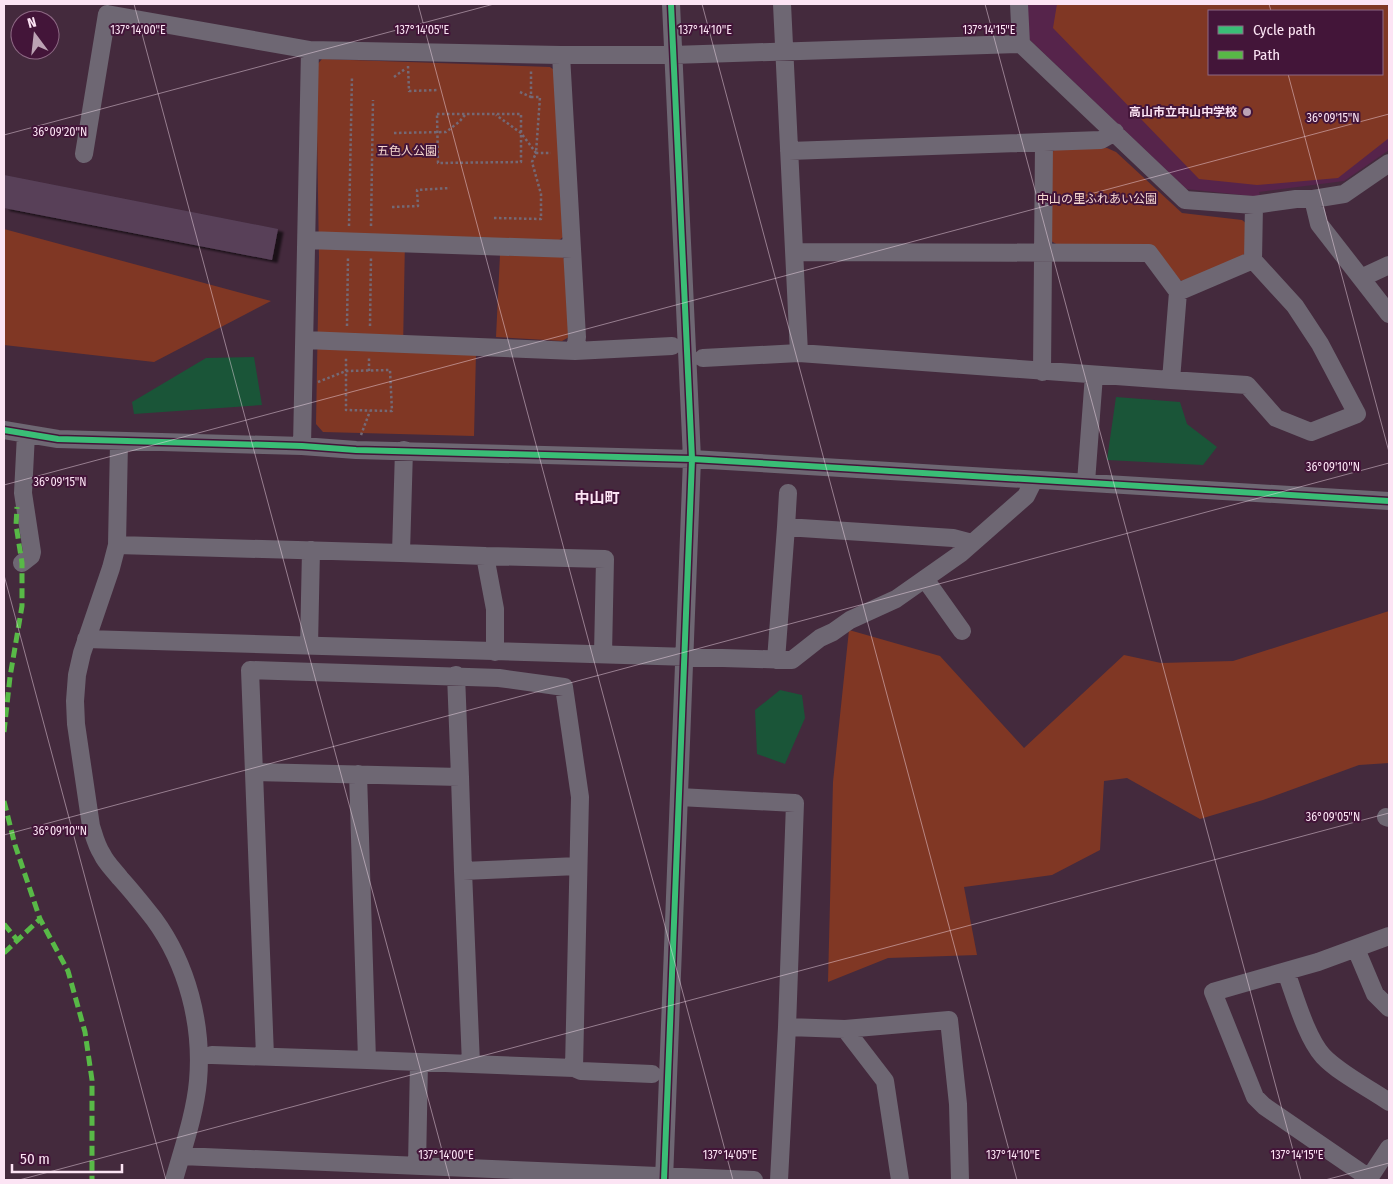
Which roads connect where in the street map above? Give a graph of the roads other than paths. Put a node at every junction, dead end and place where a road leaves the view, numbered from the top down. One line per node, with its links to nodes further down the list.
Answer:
1 (671, 4): 8 (street)
2 (782, 4): 6 (street)
3 (1019, 4): 4 (street)
4 (1021, 44): 6 (street); 9 (street)
5 (310, 50): 7 (street); 12 (street); 16 (street)
6 (784, 52): 8 (street); 11 (street)
7 (561, 55): 8 (street); 17 (street)
8 (672, 55): 38 (street)
9 (1114, 132): 10 (street); 15 (street)
10 (1044, 143): 11 (street); 19 (street)
11 (789, 151): 18 (street)
12 (84, 154)
13 (1389, 163): 14 (street)
14 (1313, 199): 15 (street); 22 (street)
15 (1254, 205): 20 (street)
16 (306, 240): 17 (street); 25 (street)
17 (572, 249): 27 (street)
18 (795, 252): 19 (street); 28 (street)
19 (1044, 252): 23 (street); 30 (street)
20 (1253, 260): 23 (street); 32 (street)
21 (1389, 265): 22 (street)
22 (1361, 278): 24 (street)
23 (1178, 292): 32 (street)
24 (1389, 314)
25 (305, 340): 27 (street); 36 (street)
26 (672, 346): 27 (street)
27 (575, 351)
28 (799, 353): 29 (street); 30 (street)
29 (702, 358)
30 (1042, 372): 31 (street)
31 (1094, 375): 32 (street); 40 (street)
32 (1171, 380)
33 (4, 430): 34 (street)
34 (26, 434): 35 (street); 49 (street)
35 (119, 442): 36 (street); 45 (street)
36 (302, 446): 37 (street)
37 (404, 450): 38 (street); 47 (street)
38 (692, 459): 39 (street); 56 (street)
39 (1034, 480): 40 (street); 44 (street)
40 (1086, 482): 42 (street)
41 (788, 493): 43 (street)
42 (1389, 501)
43 (786, 527): 44 (street); 57 (street)
44 (972, 543): 50 (street)
45 (117, 545): 46 (street); 52 (street)
46 (311, 550): 47 (street); 53 (street)
47 (401, 553): 48 (street)
48 (486, 556): 54 (street); 55 (street)
49 (22, 563)
50 (925, 579): 51 (street); 57 (street)
51 (962, 631)
52 (86, 639): 53 (street); 80 (street)
53 (309, 646): 54 (street)
54 (496, 652): 55 (street)
55 (603, 654): 56 (street)
56 (684, 657): 57 (street); 62 (street)
57 (776, 660)
58 (456, 676): 59 (street); 61 (street); 63 (street)
59 (254, 772): 60 (street); 72 (street)
60 (358, 774): 61 (street); 73 (street)
61 (460, 777): 64 (street)
62 (679, 797): 69 (street); 82 (street)
63 (578, 866): 64 (street); 76 (street)
64 (463, 871): 75 (street)
65 (1389, 936): 66 (street)
66 (1356, 949): 67 (street); 68 (street)
67 (1286, 972): 78 (street); 83 (street)
68 (1389, 1008)
69 (787, 1027): 70 (street); 86 (street)
70 (845, 1029): 87 (street); 88 (street)
71 (212, 1056): 72 (street)
72 (265, 1056): 73 (street)
73 (367, 1060): 74 (street)
74 (419, 1062): 75 (street); 81 (street)
75 (471, 1064): 76 (street)
76 (574, 1068): 77 (street)
77 (652, 1074)
78 (1389, 1102)
79 (1389, 1148): 83 (street)
80 (181, 1156): 81 (street); 84 (street)
81 (417, 1166): 82 (street)
82 (664, 1178): 85 (street)
83 (1369, 1179)
84 (174, 1180)
85 (754, 1180)
86 (779, 1180)
87 (900, 1180)
88 (960, 1180)

